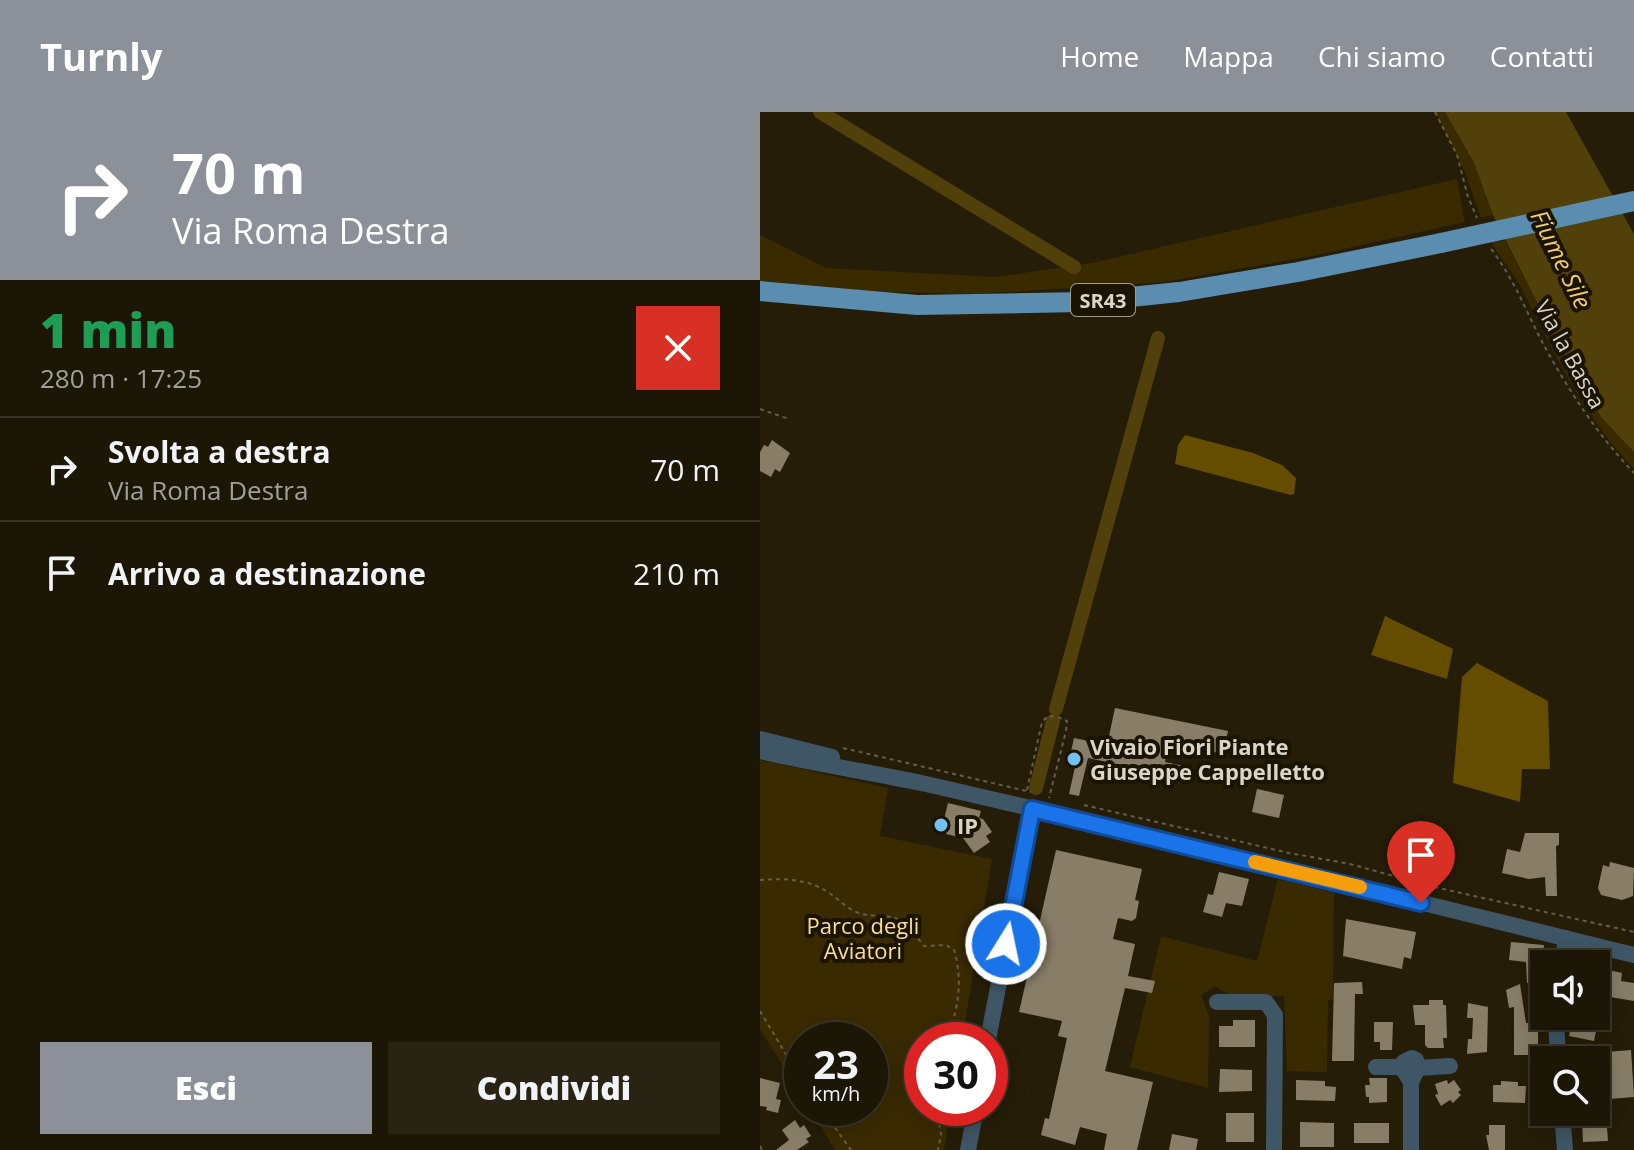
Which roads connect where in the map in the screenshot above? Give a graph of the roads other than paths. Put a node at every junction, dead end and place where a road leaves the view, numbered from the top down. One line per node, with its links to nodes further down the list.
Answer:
1 (1634, 201): 2 (main road, SR43, bridge)
2 (760, 291)
3 (760, 739): 5 (street)
4 (760, 751): 5 (street)
5 (922, 783): 6 (street)
6 (1029, 800): 7 (street); 11 (street)
7 (1566, 938): 8 (street); 9 (street)
8 (1564, 950)
9 (1634, 955)
10 (1217, 1002): 18 (street)
11 (991, 1022)
12 (1450, 1066): 14 (street)
13 (1376, 1067): 14 (street)
14 (1411, 1072): 19 (street)
15 (973, 1126): 17 (street)
16 (1563, 1126): 20 (street)
17 (968, 1150)
18 (1274, 1150)
19 (1411, 1150)
20 (1565, 1150)

